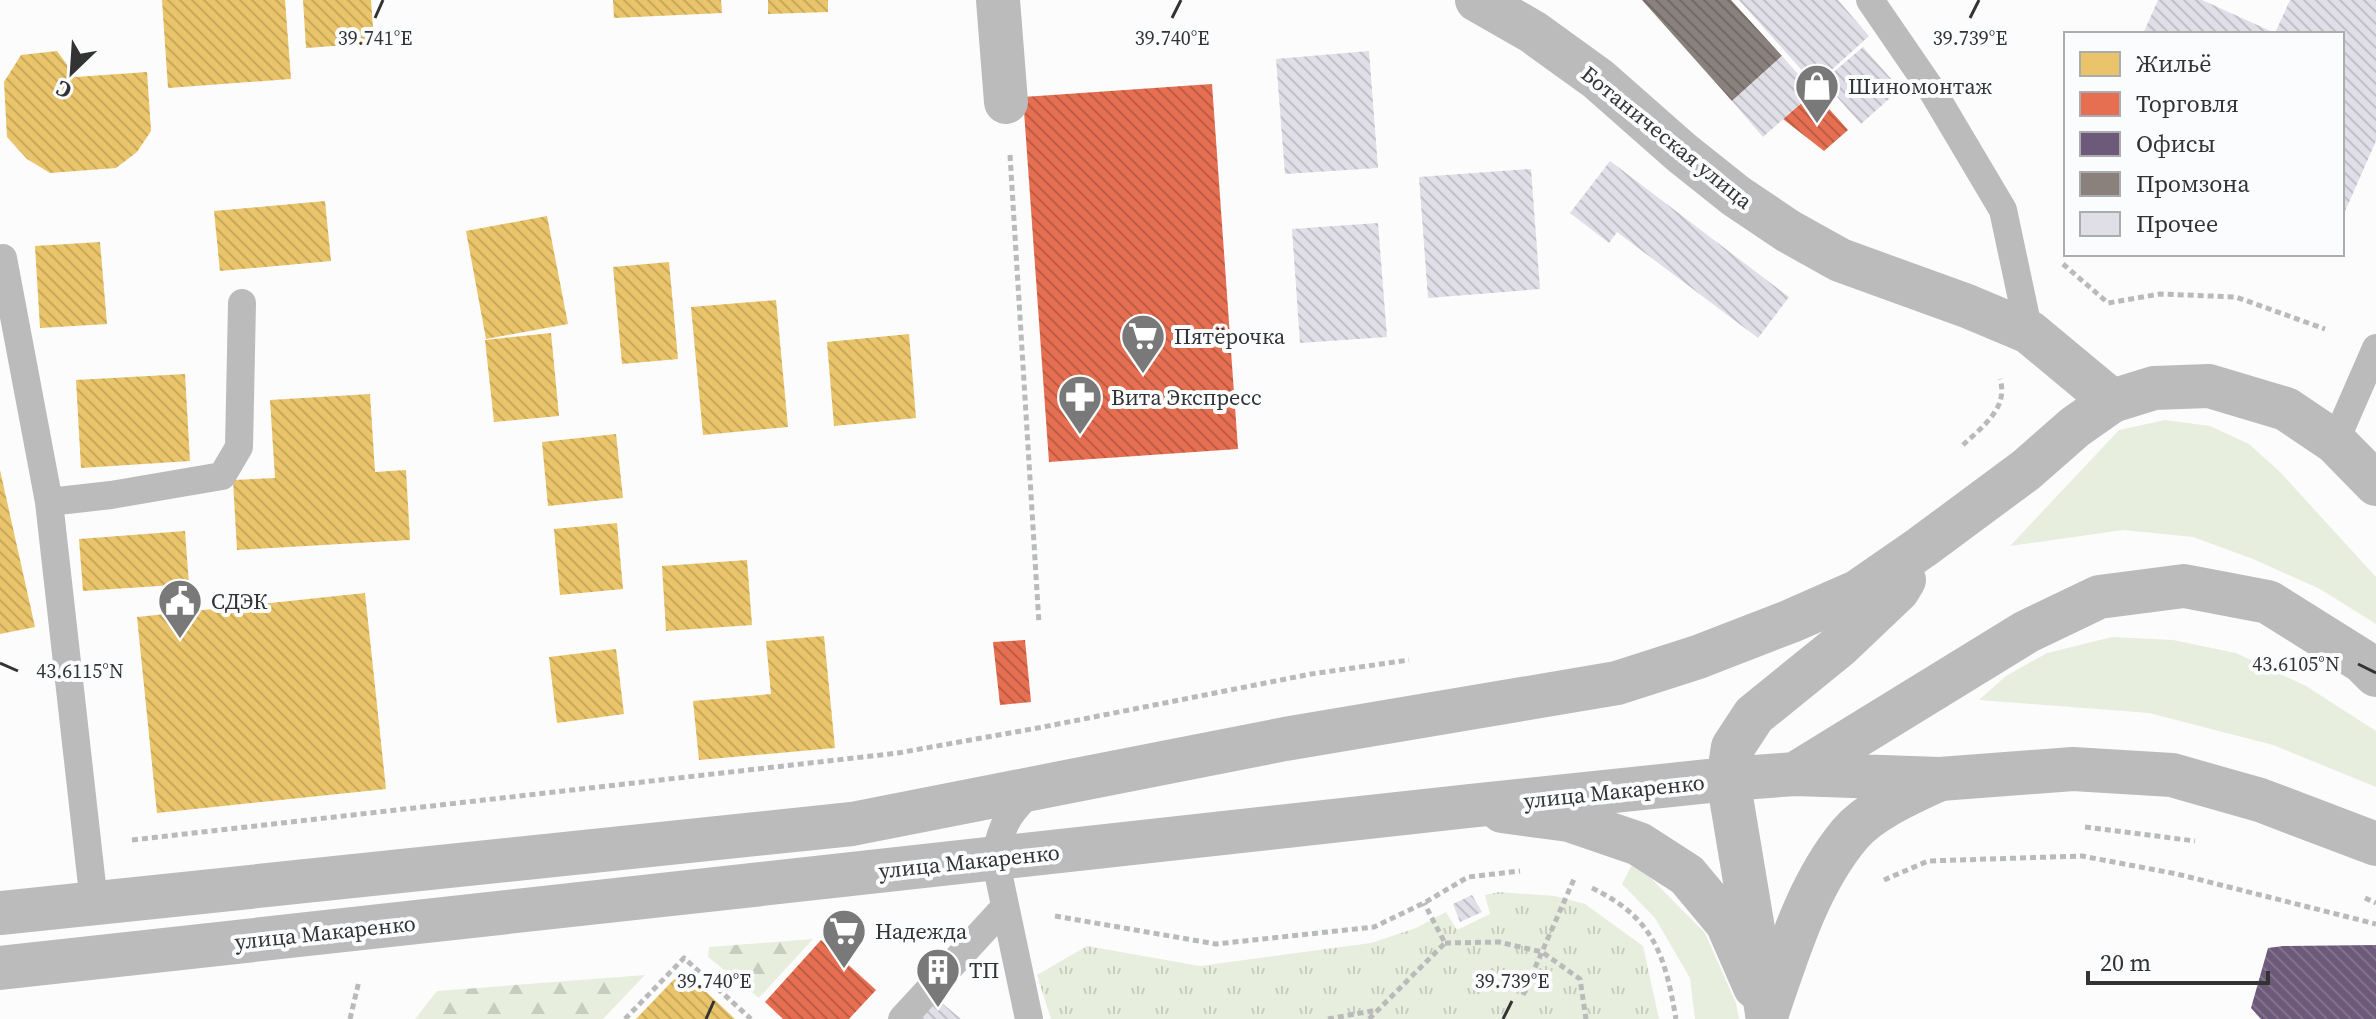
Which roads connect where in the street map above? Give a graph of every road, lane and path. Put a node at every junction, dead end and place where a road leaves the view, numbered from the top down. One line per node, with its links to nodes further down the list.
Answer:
1 (998, 0): 4 (street)
2 (1477, 0): 9 (street, Ботаническая улица)
3 (1870, 0): 9 (lane)
4 (1006, 102): 18 (path)
5 (3, 258): 16 (lane)
6 (2062, 263): 8 (path)
7 (242, 303): 16 (lane)
8 (2325, 329)
9 (2029, 332): 12 (street, Ботаническая улица)
10 (2376, 348): 13 (lane)
11 (1999, 377): 14 (path)
12 (2112, 401): 13 (street); 17 (street)
13 (2335, 442): 15 (street)
14 (1959, 449)
15 (2376, 484)
16 (49, 502): 29 (lane)
17 (1922, 547): 22 (street); 24 (street)
18 (1039, 624)
19 (1421, 658): 29 (path)
20 (2376, 675): 21 (street)
21 (1795, 774): 22 (street, улица Макаренко); 23 (street, улица Макаренко)
22 (1728, 779): 25 (street, улица Макаренко); 46 (street)
23 (1940, 779): 28 (street); 46 (street)
24 (1034, 788): 30 (lane); 35 (street)
25 (1469, 806): 30 (street, улица Макаренко); 46 (street)
26 (2080, 827): 27 (path)
27 (2203, 842)
28 (2376, 844)
29 (88, 845): 35 (lane)
30 (995, 858): 37 (lane); 42 (street, улица Макаренко)
31 (1532, 873): 36 (path)
32 (1560, 877): 33 (path)
33 (1574, 879): 41 (path); 55 (path)
34 (1873, 885): 39 (path)
35 (94, 903): 38 (street)
36 (1424, 903): 37 (path); 40 (path)
37 (1005, 907): 50 (lane); 51 (lane)
38 (0, 913)
39 (2376, 924)
40 (1445, 943): 41 (path); 45 (path)
41 (1542, 952): 44 (path); 54 (path)
42 (0, 968)
43 (360, 976): 47 (path)
44 (1523, 995)
45 (1378, 1010): 52 (path); 53 (path)
46 (1767, 1016)
47 (350, 1019)
48 (625, 1019): 49 (path)
49 (751, 1019)
50 (902, 1019)
51 (1029, 1019)
52 (1328, 1019)
53 (1369, 1019)
54 (1586, 1019)
55 (1676, 1019)

